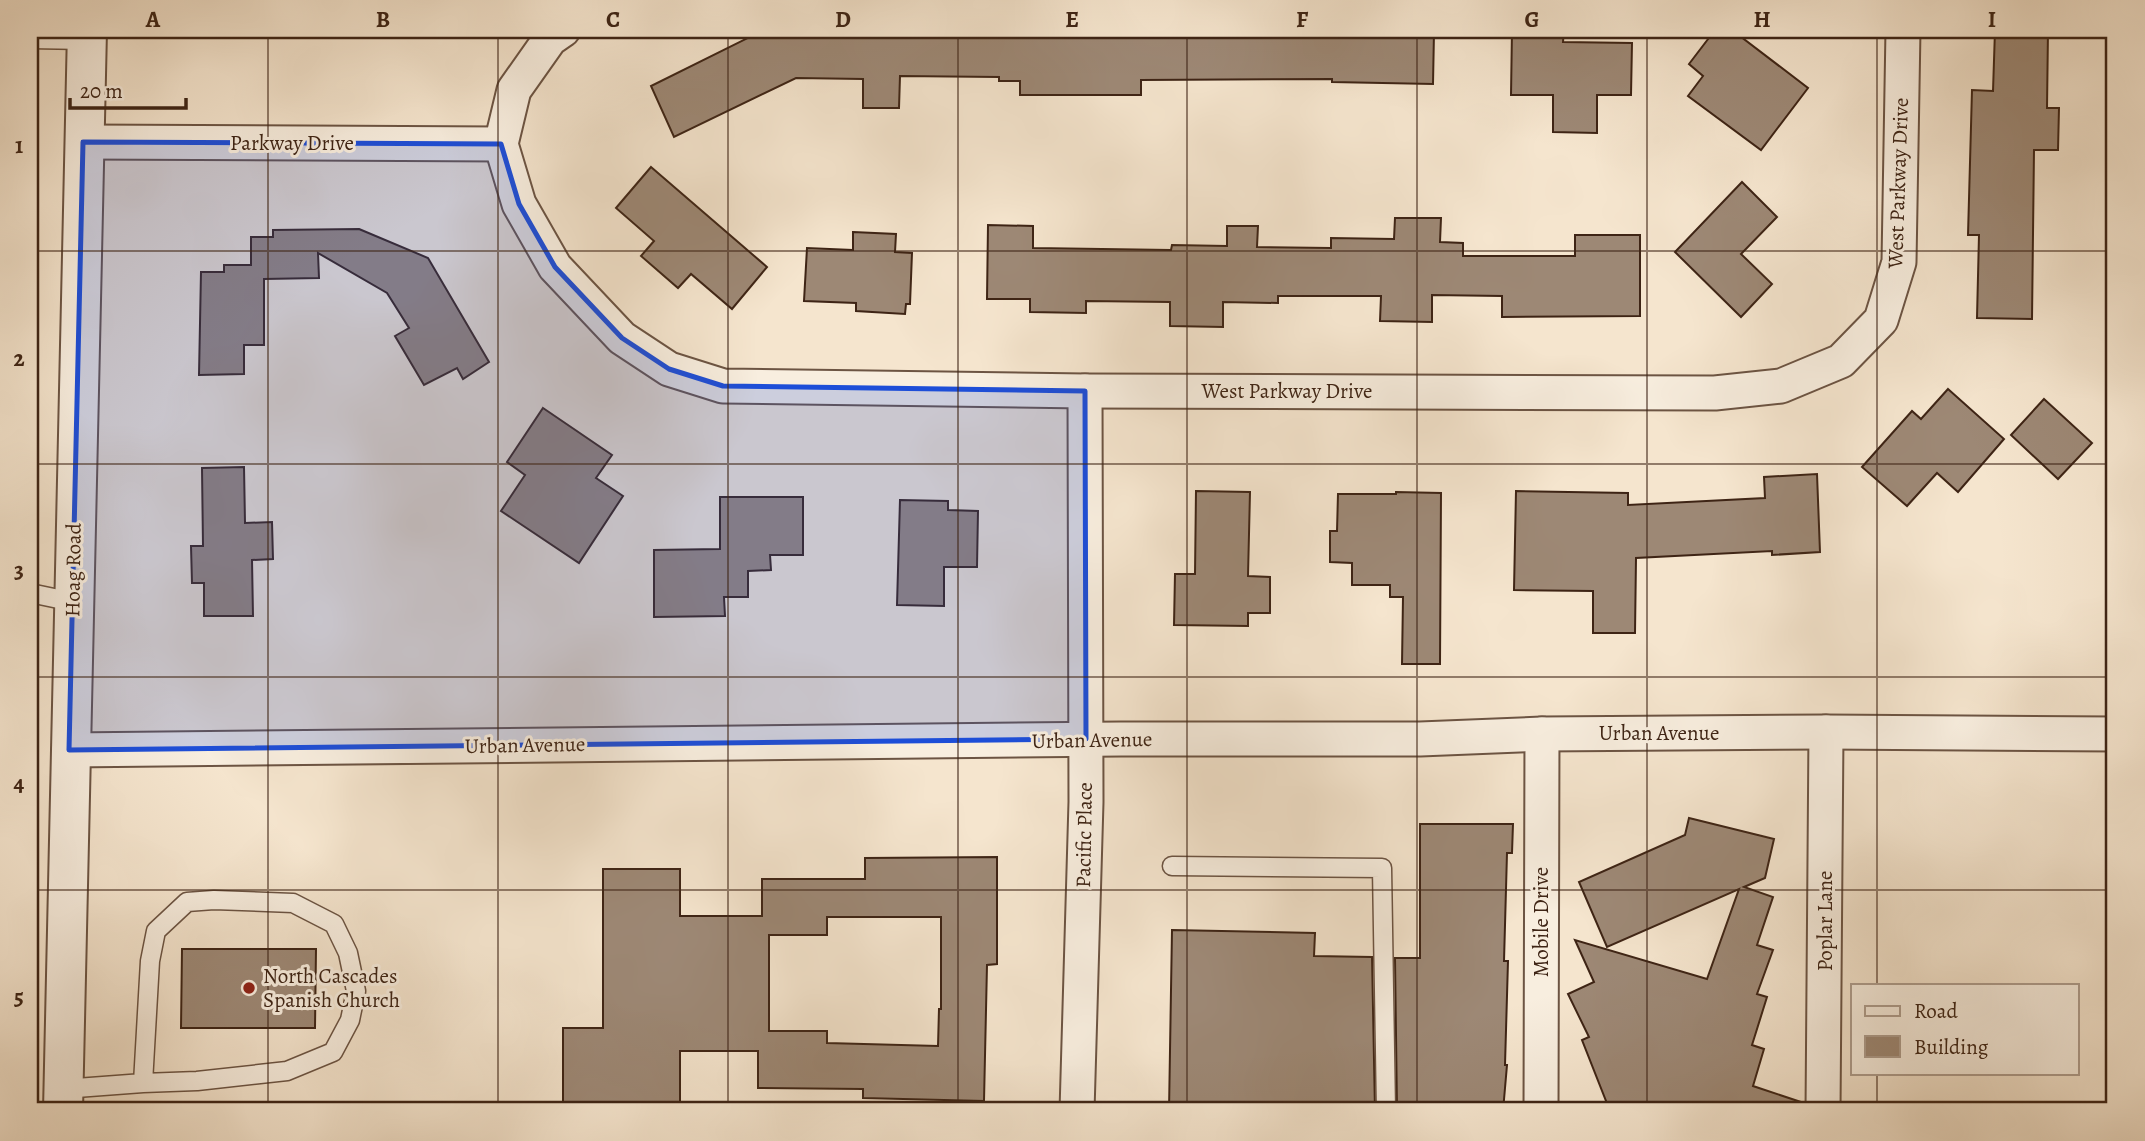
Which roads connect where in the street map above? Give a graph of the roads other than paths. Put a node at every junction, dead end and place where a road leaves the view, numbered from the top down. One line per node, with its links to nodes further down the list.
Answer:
1 (563, 30): 6 (street)
2 (1903, 30): 7 (street, West Parkway Drive)
3 (86, 35): 4 (lane); 5 (street, Hoag Road)
4 (30, 39)
5 (83, 142): 6 (street, Parkway Drive); 9 (street, Hoag Road)
6 (501, 144): 7 (street, West Parkway Drive)
7 (1085, 390): 13 (street, Pacific Place)
8 (30, 593): 9 (lane)
9 (73, 602): 14 (street, Hoag Road)
10 (1826, 732): 11 (street, Urban Avenue); 12 (street, Urban Avenue); 21 (street, Poplar Lane)
11 (1542, 734): 13 (street, Urban Avenue); 20 (street, Mobile Drive)
12 (2115, 734)
13 (1086, 739): 14 (street, Urban Avenue); 18 (street, Pacific Place)
14 (69, 750): 17 (street, Hoag Road)
15 (1172, 866): 19 (lane)
16 (143, 1083): 16 (lane); 17 (lane)
17 (63, 1100)
18 (1077, 1111)
19 (1386, 1111)
20 (1541, 1111)
21 (1824, 1111)

